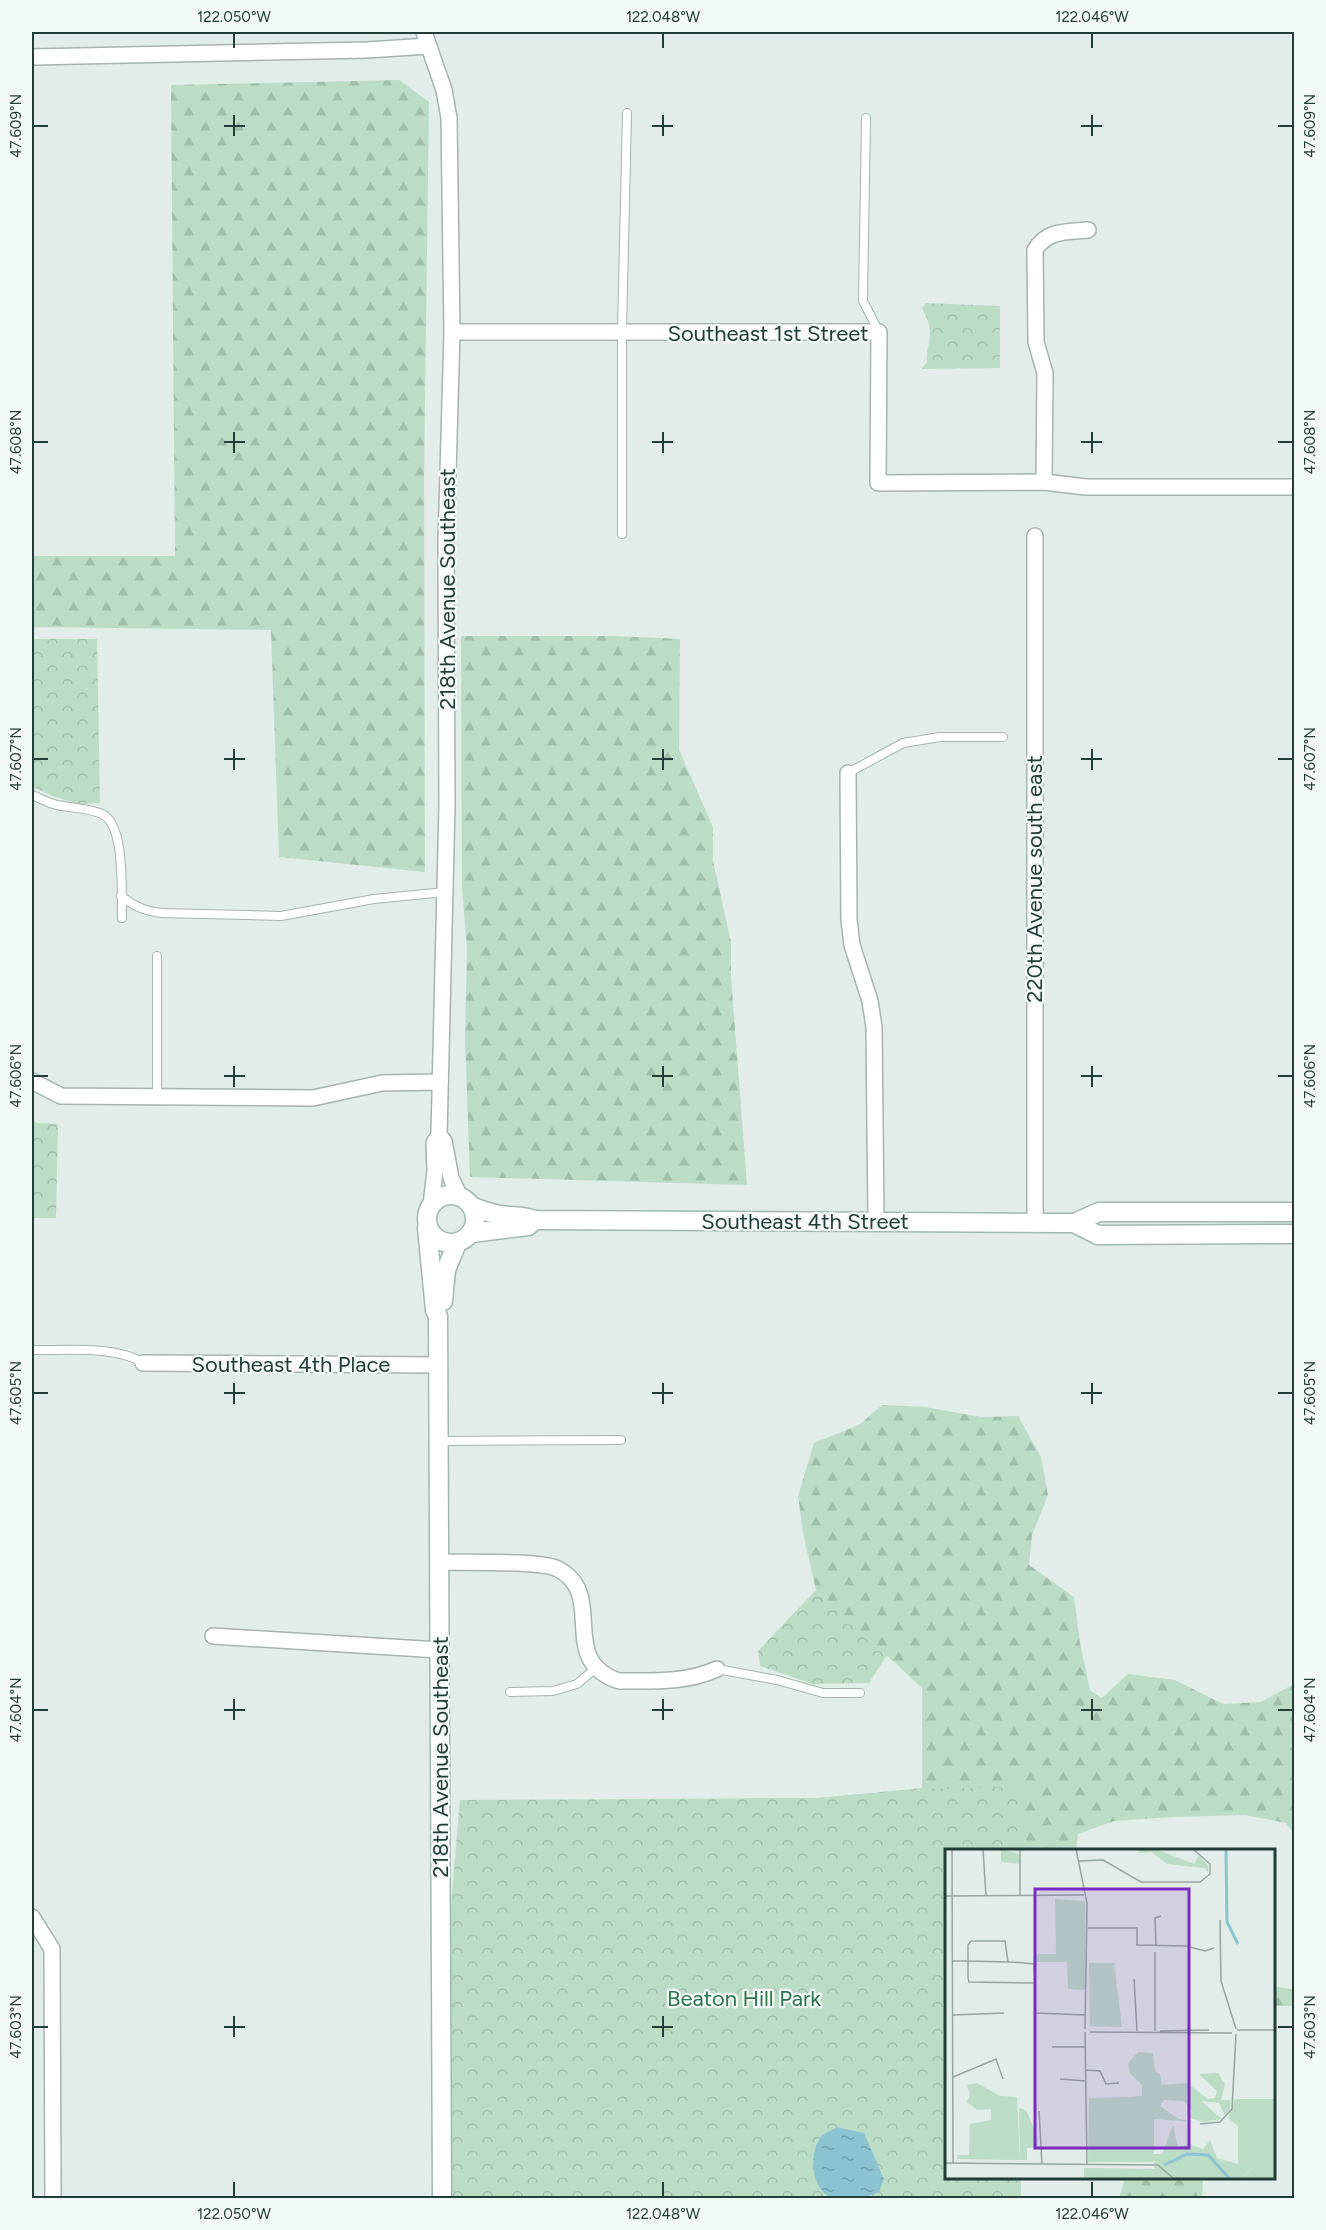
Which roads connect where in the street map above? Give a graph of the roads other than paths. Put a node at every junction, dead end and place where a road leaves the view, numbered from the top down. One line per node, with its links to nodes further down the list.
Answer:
1 (426, 39): 2 (street); 6 (street, 218th Avenue Southeast)
2 (32, 57)
3 (627, 113): 7 (lane)
4 (866, 118): 8 (lane)
5 (1088, 230): 9 (street)
6 (452, 332): 7 (street, Southeast 1st Street); 16 (street, 218th Avenue Southeast)
7 (622, 332): 8 (street, Southeast 1st Street); 11 (lane)
8 (879, 332): 9 (street, Southeast 1st Street)
9 (1044, 482): 10 (street, Southeast 1st Street)
10 (1294, 487)
11 (622, 534)
12 (1035, 536): 29 (street, 220th Avenue south east)
13 (1003, 737): 14 (lane)
14 (848, 773): 28 (street)
15 (32, 795): 17 (lane)
16 (446, 892): 17 (lane); 21 (street, 218th Avenue Southeast)
17 (121, 896): 18 (lane)
18 (122, 918)
19 (157, 956): 22 (lane)
20 (32, 1081): 22 (street)
21 (440, 1082): 22 (street); 23 (street, 218th Avenue Southeast)
22 (157, 1097)
23 (440, 1134): 24 (street, 218th Avenue Southeast); 25 (street, 218th Avenue Southeast)
24 (466, 1202): 25 (street); 27 (street, Southeast 4th Street); 33 (street)
25 (431, 1205): 31 (street)
26 (1294, 1212): 30 (street, Southeast 4th Street)
27 (535, 1220): 28 (street, Southeast 4th Street); 33 (street, Southeast 4th Street)
28 (876, 1220): 29 (street, Southeast 4th Street)
29 (1035, 1222): 30 (street, Southeast 4th Street)
30 (1074, 1223): 32 (street, Southeast 4th Street)
31 (427, 1228): 33 (street); 34 (street, 218th Avenue Southeast)
32 (1294, 1234)
33 (464, 1238): 34 (street, 218th Avenue Southeast)
34 (438, 1316): 37 (street, 218th Avenue Southeast)
35 (32, 1350): 36 (lane)
36 (143, 1363): 37 (street, Southeast 4th Place)
37 (439, 1365): 39 (street, 218th Avenue Southeast)
38 (621, 1440): 39 (lane)
39 (439, 1441): 40 (street, 218th Avenue Southeast)
40 (439, 1562): 42 (street, 218th Avenue Southeast); 43 (street)
41 (213, 1636): 42 (street)
42 (439, 1650): 49 (street, 218th Avenue Southeast)
43 (596, 1668): 44 (street); 45 (lane)
44 (717, 1669): 46 (lane)
45 (510, 1692)
46 (860, 1693)
47 (32, 1917): 48 (street)
48 (52, 2199)
49 (442, 2199)

